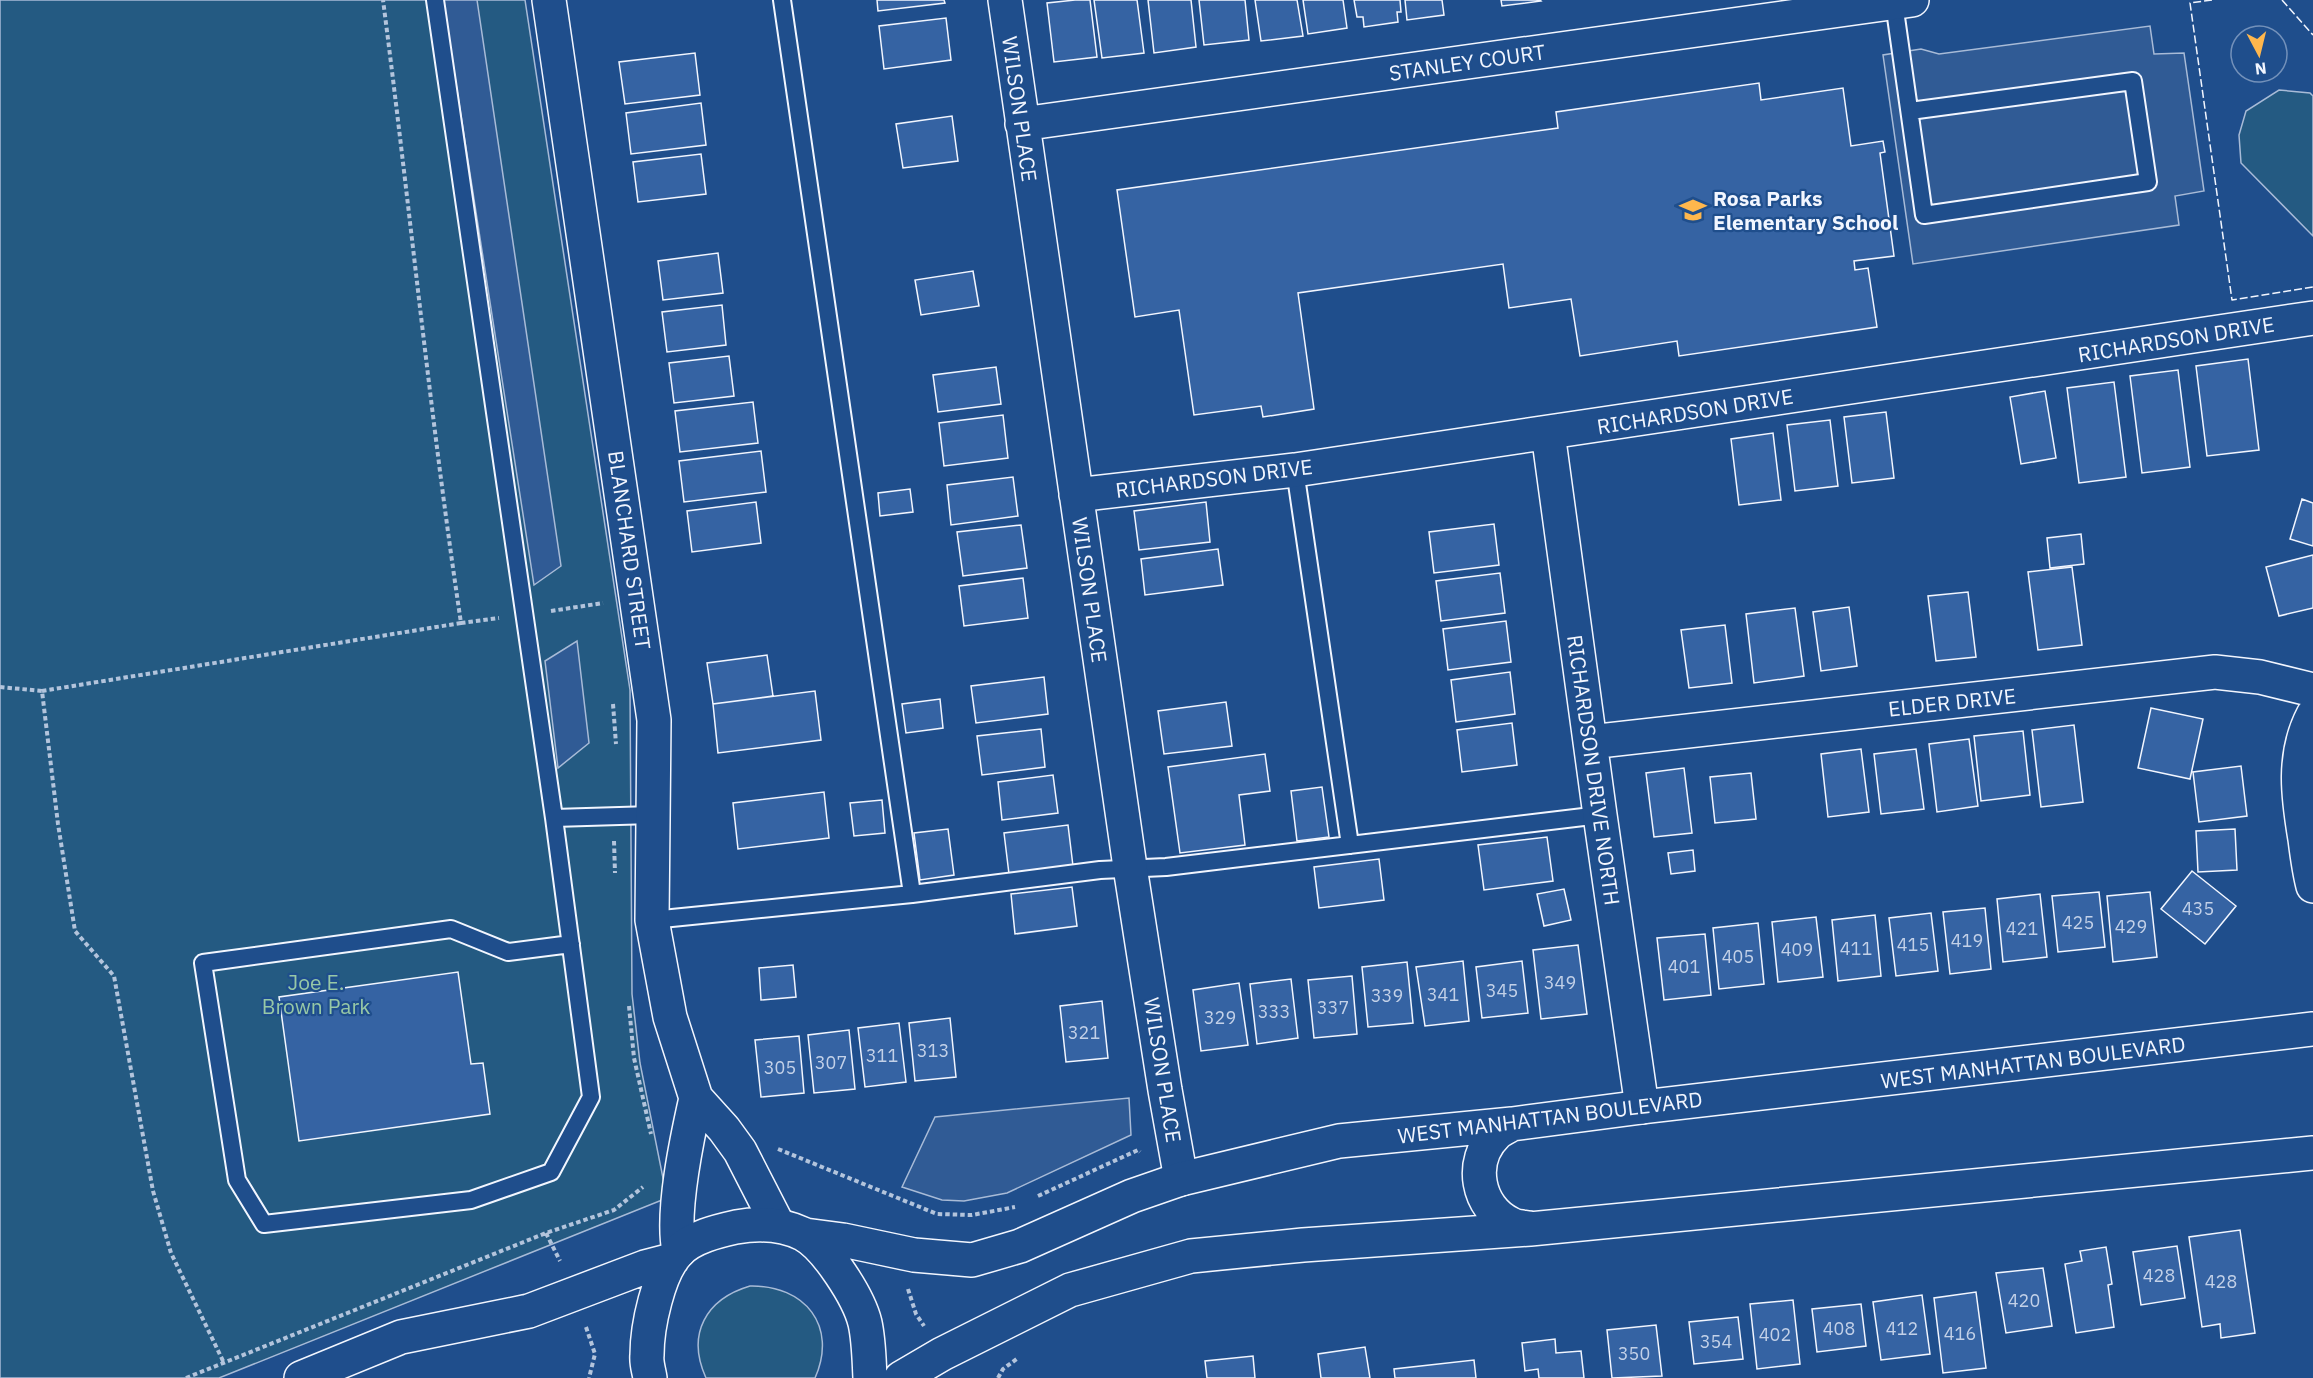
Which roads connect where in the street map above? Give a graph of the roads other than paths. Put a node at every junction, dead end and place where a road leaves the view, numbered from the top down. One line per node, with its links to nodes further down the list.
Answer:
1 (435, 0): 17 (lane)
2 (549, 0): 15 (street, BLANCHARD STREET)
3 (782, 0): 21 (lane)
4 (1005, 0): 7 (street, WILSON PLACE)
5 (1903, 1): 6 (lane); 7 (street, STANLEY COURT)
6 (1910, 111): 6 (lane)
7 (1022, 124): 11 (street, WILSON PLACE)
8 (2313, 318): 9 (street, RICHARDSON DRIVE)
9 (1548, 433): 10 (street, RICHARDSON DRIVE); 14 (street, RICHARDSON DRIVE NORTH)
10 (1295, 470): 11 (street, RICHARDSON DRIVE); 18 (lane)
11 (1076, 495): 19 (street, WILSON PLACE)
12 (2313, 690): 14 (street, ELDER DRIVE)
13 (2313, 716): 20 (street)
14 (1590, 742): 16 (street, RICHARDSON DRIVE NORTH)
15 (652, 815): 17 (lane); 22 (street, BLANCHARD STREET)
16 (1600, 815): 18 (lane); 26 (street, RICHARDSON DRIVE NORTH)
17 (554, 818): 23 (lane)
18 (1350, 845): 19 (lane)
19 (1130, 867): 21 (lane); 29 (street, WILSON PLACE)
20 (2313, 886)
21 (912, 894): 22 (lane)
22 (652, 920): 25 (street, BLANCHARD STREET)
23 (571, 944): 23 (lane)
24 (2313, 1029): 26 (street, WEST MANHATTAN BOULEVARD)
25 (696, 1098): 31 (street); 32 (street)
26 (1642, 1107): 27 (street, WEST MANHATTAN BOULEVARD)
27 (1512, 1124): 29 (street, WEST MANHATTAN BOULEVARD); 30 (street)
28 (2313, 1153): 30 (street)
29 (1181, 1179): 31 (street, WEST MANHATTAN BOULEVARD)
30 (1530, 1229): 36 (street)
31 (792, 1230): 32 (street, WEST MANHATTAN BOULEVARD); 35 (street)
32 (676, 1255): 33 (street); 34 (street)
33 (301, 1378)
34 (650, 1378)
35 (870, 1378)
36 (901, 1378)

